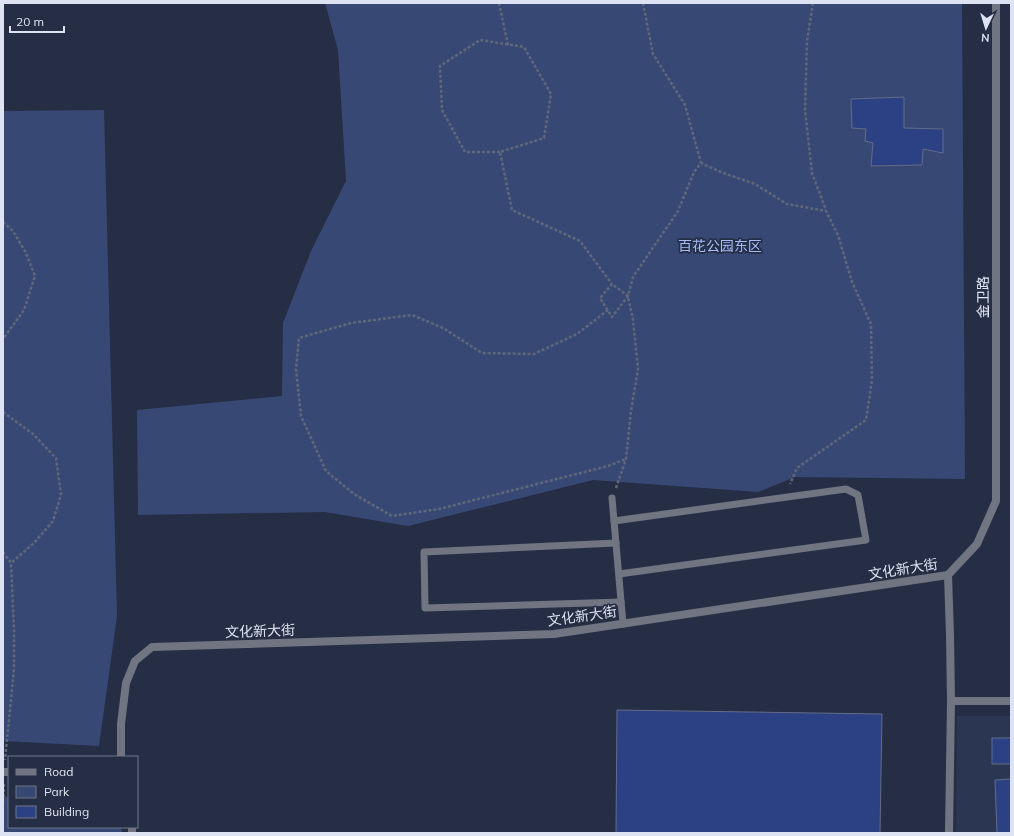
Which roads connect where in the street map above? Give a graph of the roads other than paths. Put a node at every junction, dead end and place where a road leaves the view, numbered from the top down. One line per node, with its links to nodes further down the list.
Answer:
1 (996, 3): 6 (street, 金卫路)
2 (612, 498): 3 (lane)
3 (614, 521): 4 (lane); 5 (lane)
4 (616, 543): 5 (lane); 7 (lane)
5 (619, 574): 7 (lane)
6 (948, 575): 8 (street, 文化新大街); 9 (street, 文化新大街)
7 (622, 602): 8 (lane)
8 (623, 624): 11 (street, 文化新大街)
9 (951, 701): 10 (street); 12 (street, 文化新大街)
10 (1011, 701)
11 (121, 756)
12 (949, 833)

